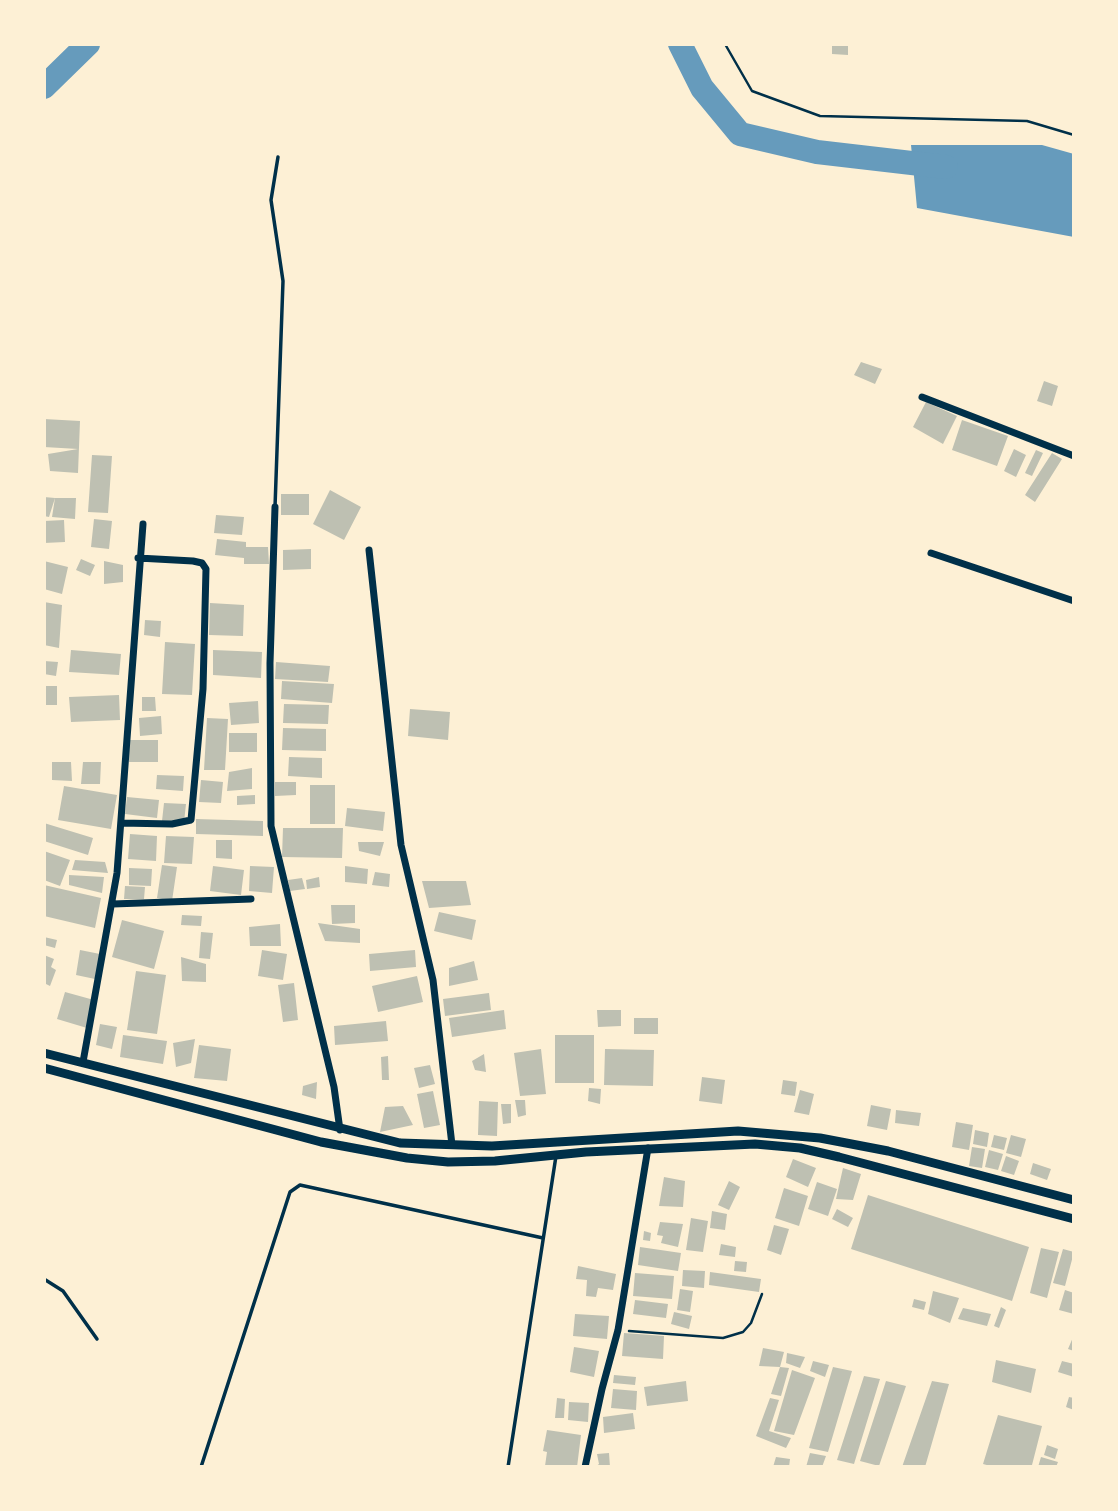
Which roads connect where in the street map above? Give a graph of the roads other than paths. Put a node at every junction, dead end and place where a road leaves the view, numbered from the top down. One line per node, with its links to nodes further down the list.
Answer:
1 (278, 157): 4 (lane)
2 (922, 397): 3 (street)
3 (1074, 456)
4 (275, 507): 18 (street)
5 (143, 523): 8 (street)
6 (369, 550): 20 (street)
7 (931, 553): 9 (street)
8 (138, 558): 10 (street); 10 (street)
9 (1074, 601)
10 (121, 823): 12 (street)
11 (251, 899): 12 (street)
12 (113, 904): 14 (street)
13 (44, 1053): 14 (street)
14 (83, 1062): 16 (street)
15 (44, 1069): 17 (street)
16 (261, 1109): 17 (street); 18 (street)
17 (260, 1125): 22 (street)
18 (340, 1130): 20 (street)
19 (854, 1144): 20 (street); 23 (street); 24 (street)
20 (452, 1145)
21 (648, 1148): 22 (street); 23 (street); 31 (street)
22 (556, 1154): 26 (lane)
23 (851, 1160): 25 (street)
24 (1074, 1200)
25 (1074, 1219)
26 (543, 1238): 29 (lane); 30 (lane)
27 (44, 1279): 28 (lane)
28 (97, 1339)
29 (201, 1467)
30 (508, 1467)
31 (585, 1467)

